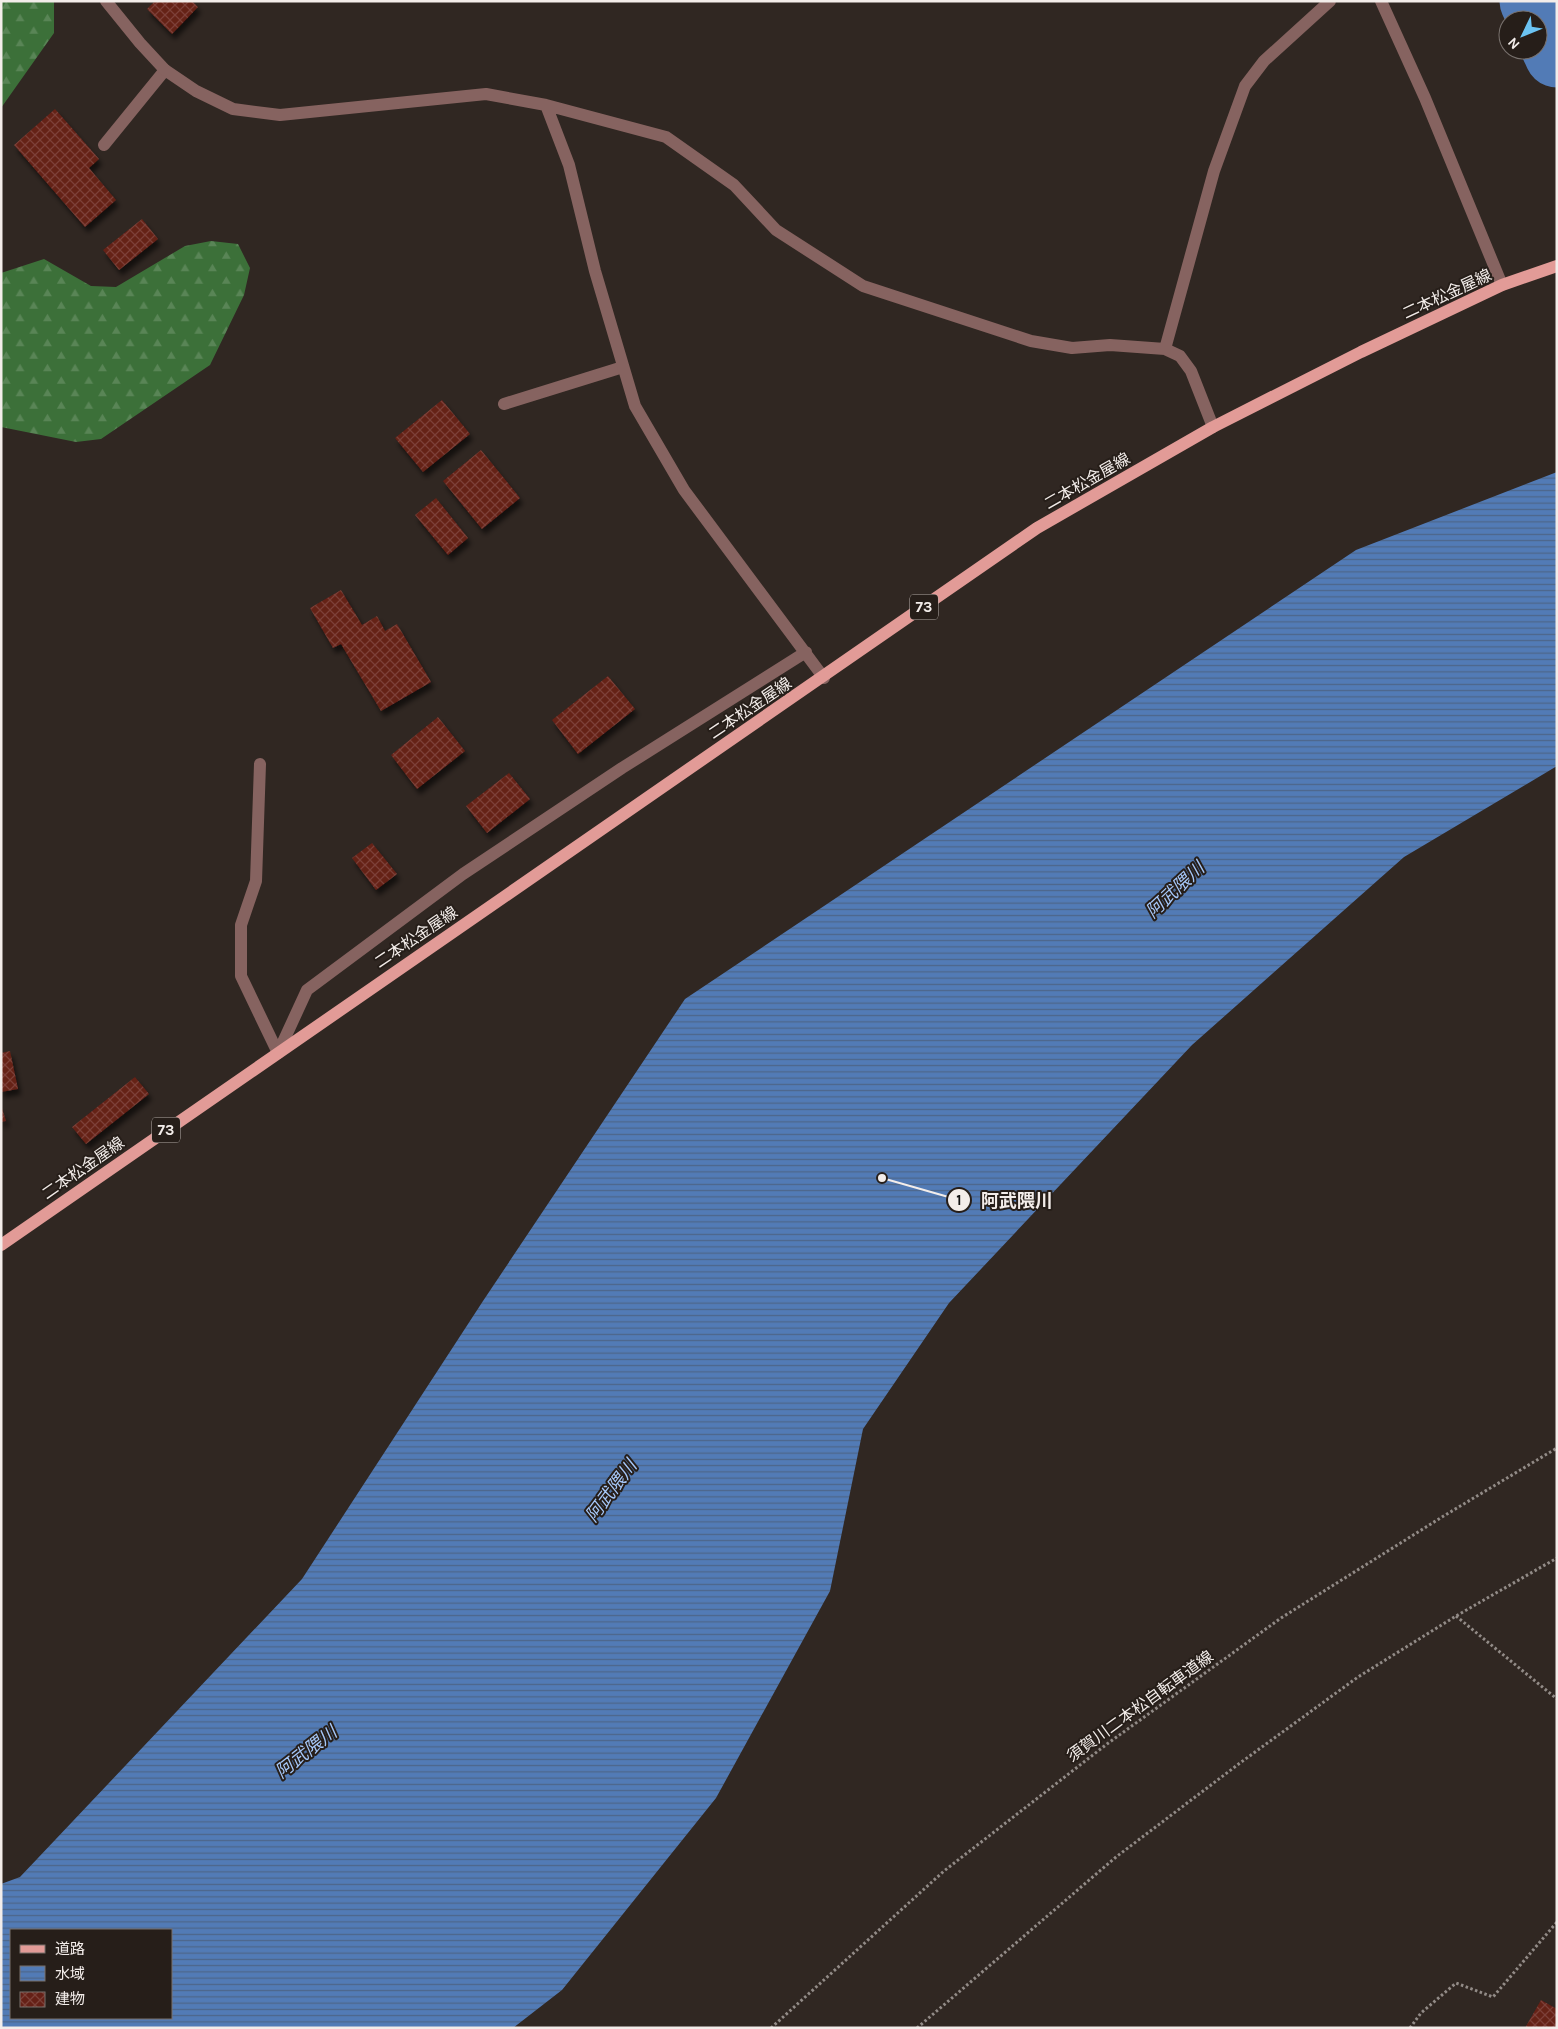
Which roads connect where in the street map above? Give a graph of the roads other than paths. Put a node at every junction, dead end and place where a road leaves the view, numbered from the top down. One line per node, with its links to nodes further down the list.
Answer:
1 (106, 1): 4 (street)
2 (1330, 1): 9 (street)
3 (1381, 1): 8 (street)
4 (165, 70): 5 (street); 6 (street)
5 (546, 105): 9 (street); 10 (street)
6 (104, 145)
7 (1557, 266): 8 (main road, 二本松金屋線 / 73)
8 (1502, 285): 12 (main road, 二本松金屋線 / 73)
9 (1165, 349): 12 (street)
10 (623, 367): 11 (street); 13 (street)
11 (504, 404)
12 (1213, 427): 14 (main road, 二本松金屋線 / 73)
13 (806, 652): 14 (street); 16 (street)
14 (824, 678): 16 (main road, 二本松金屋線 / 73)
15 (260, 764): 16 (street)
16 (278, 1053): 17 (main road, 二本松金屋線 / 73)
17 (1, 1245)

